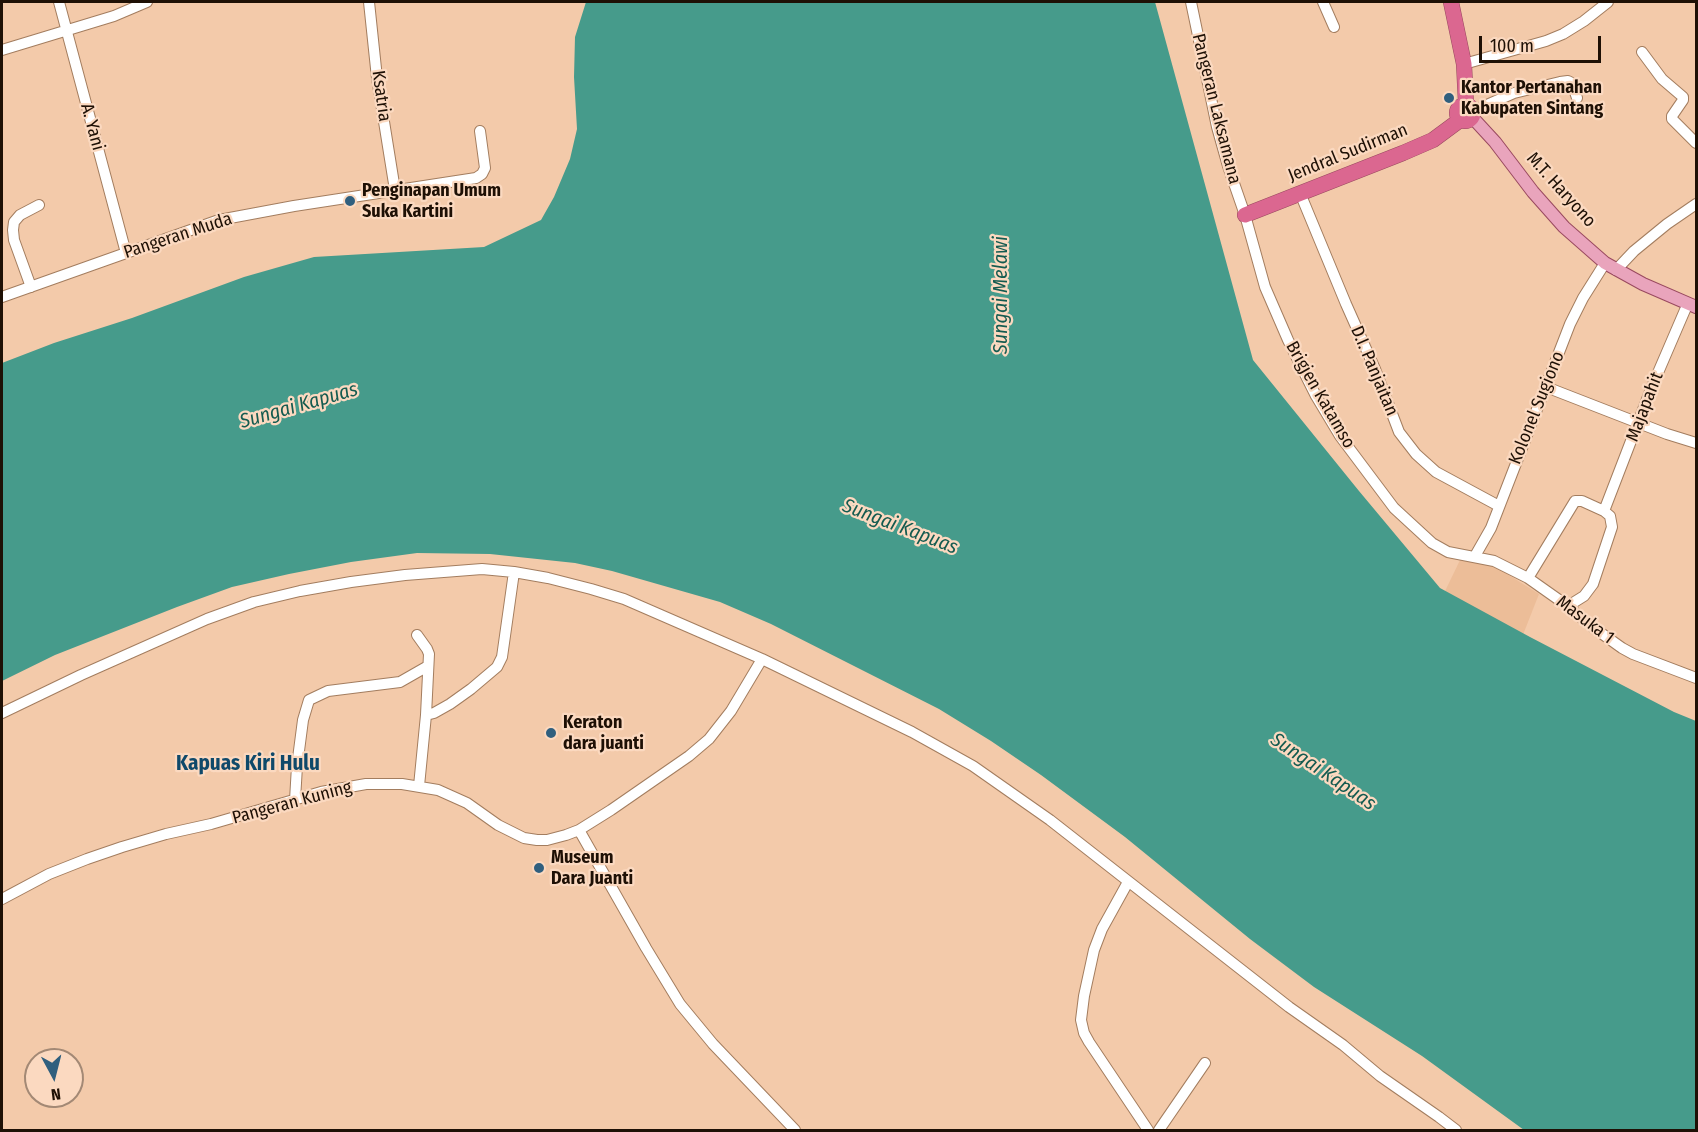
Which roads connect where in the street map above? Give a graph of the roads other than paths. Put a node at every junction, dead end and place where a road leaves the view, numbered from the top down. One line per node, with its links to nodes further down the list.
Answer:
1 (59, 2): 9 (street, A. Yani)
2 (147, 2): 9 (street)
3 (369, 2): 17 (street, Ksatria)
4 (1191, 2): 21 (street, Pangeran Laksamana)
5 (1323, 2): 8 (street)
6 (1451, 2): 12 (highway)
7 (1608, 2): 12 (street)
8 (1334, 27)
9 (67, 32): 10 (street); 22 (street, A. Yani)
10 (2, 50)
11 (1642, 52): 16 (street)
12 (1464, 64): 14 (highway)
13 (1577, 98): 14 (street)
14 (1468, 113): 18 (highway, Jendral Sudirman); 23 (main road, M.T. Haryono)
15 (480, 130): 17 (street, Pangeran Muda)
16 (1696, 142)
17 (395, 190): 22 (street, Pangeran Muda)
18 (1300, 193): 21 (highway, Jendral Sudirman); 30 (street, D.I. Panjaitan)
19 (1696, 204): 23 (street, Kolonel Sugiono)
20 (39, 205): 24 (street)
21 (1245, 215): 32 (street, Brigjen Katamso)
22 (126, 253): 24 (street, Pangeran Muda)
23 (1611, 267): 26 (main road, M.T. Haryono); 27 (street, Kolonel Sugiono)
24 (31, 287): 25 (street, Pangeran Muda)
25 (2, 297)
26 (1692, 305): 28 (street, Majapahit)
27 (1546, 387): 28 (street); 30 (street, Kolonel Sugiono)
28 (1639, 423): 29 (street); 31 (street, Majapahit)
29 (1696, 443)
30 (1499, 506): 32 (street, Kolonel Sugiono)
31 (1604, 511): 34 (street); 35 (street)
32 (1475, 556): 34 (street, Masuka 1)
33 (514, 572): 37 (street); 40 (street); 41 (street)
34 (1528, 578): 35 (street, Masuka 1)
35 (1572, 609): 39 (street, Masuka 1)
36 (417, 635): 38 (street)
37 (762, 659): 44 (street, Pangeran Kuning); 45 (street)
38 (428, 666): 41 (street); 43 (street)
39 (1696, 678)
40 (2, 712)
41 (426, 715): 42 (street)
42 (419, 786): 43 (street, Pangeran Kuning); 44 (street, Pangeran Kuning)
43 (295, 800): 46 (street, Pangeran Kuning)
44 (579, 830): 48 (street)
45 (1128, 882): 49 (street); 51 (street)
46 (2, 898)
47 (1205, 1064): 50 (street)
48 (795, 1131)
49 (1148, 1131)
50 (1159, 1131)
51 (1456, 1131)

